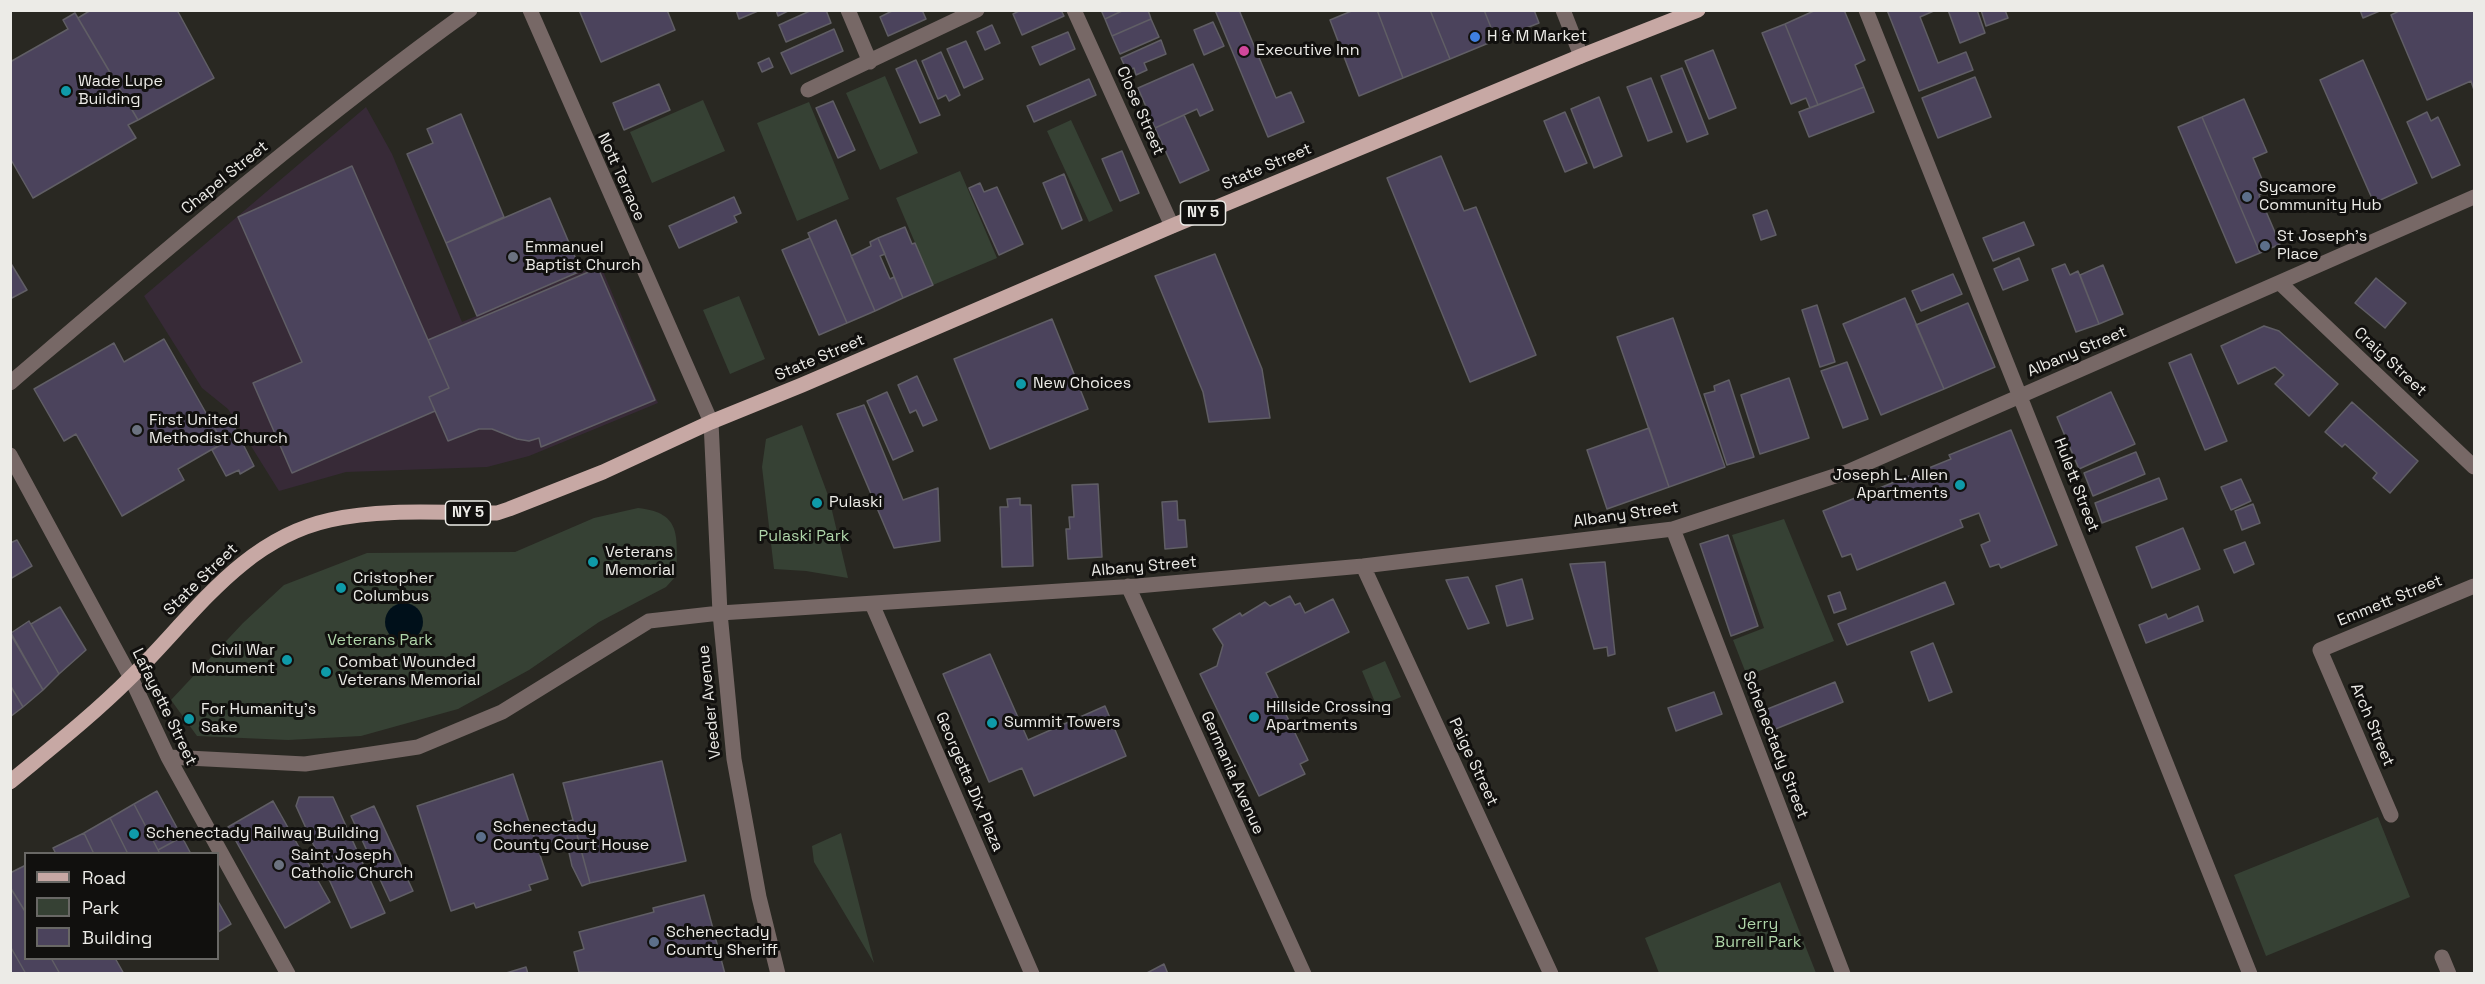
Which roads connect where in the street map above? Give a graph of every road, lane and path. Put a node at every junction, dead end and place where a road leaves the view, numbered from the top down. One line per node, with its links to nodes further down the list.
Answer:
1 (470, 10): 15 (street, Chapel Street)
2 (530, 10): 17 (street, Nott Terrace)
3 (848, 10): 10 (street)
4 (977, 10): 10 (street)
5 (1074, 10): 13 (street, Close Street)
6 (1563, 10): 9 (street)
7 (1698, 10): 9 (main road, State Street / NY 5)
8 (1866, 10): 16 (street, Hulett Street)
9 (1581, 56): 13 (main road, State Street / NY 5)
10 (870, 62): 11 (street)
11 (808, 90)
12 (2475, 197): 14 (street, Albany Street)
13 (1172, 226): 17 (main road, State Street / NY 5)
14 (2280, 283): 16 (street, Albany Street); 19 (street, Craig Street)
15 (10, 384)
16 (2021, 396): 20 (street, Albany Street); 38 (street, Hulett Street)
17 (711, 422): 25 (street, Veeder Avenue); 27 (main road, State Street / NY 5)
18 (10, 455): 27 (street, Lafayette Street)
19 (2475, 467)
20 (1673, 529): 21 (street, Albany Street); 37 (street, Schenectady Street)
21 (1364, 566): 22 (street, Albany Street); 36 (street, Paige Street)
22 (1128, 586): 24 (street, Albany Street); 35 (street, Germania Avenue)
23 (2475, 586): 26 (street, Emmett Street)
24 (872, 604): 25 (street, Albany Street); 34 (street, Georgetta Dix Plaza)
25 (720, 613): 28 (street); 33 (street, Veeder Avenue)
26 (2320, 650): 30 (street, Arch Street)
27 (131, 678): 28 (street, Lafayette Street); 29 (main road, State Street / NY 5)
28 (168, 758): 32 (street, Lafayette Street)
29 (10, 782)
30 (2391, 815)
31 (2442, 957): 39 (street)
32 (288, 974)
33 (778, 974)
34 (1032, 974)
35 (1304, 974)
36 (1551, 974)
37 (1843, 974)
38 (2250, 974)
39 (2449, 974)

